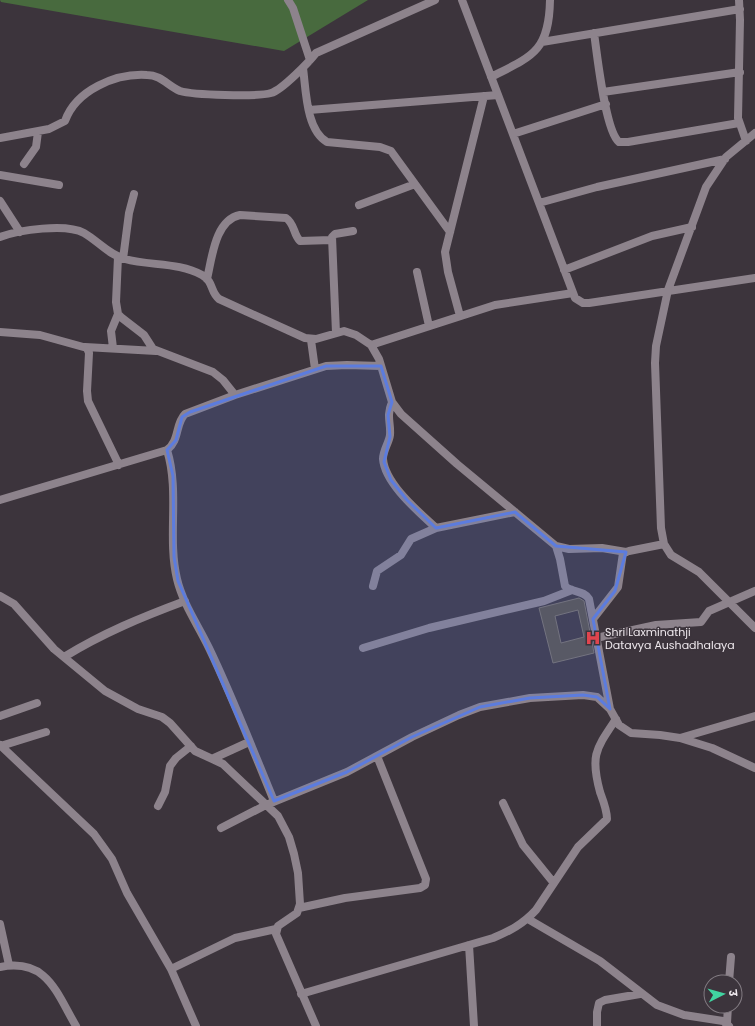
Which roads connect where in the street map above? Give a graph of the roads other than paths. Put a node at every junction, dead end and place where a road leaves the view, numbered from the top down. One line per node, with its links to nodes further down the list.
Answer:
1 (288, 0): 9 (street)
2 (435, 0): 9 (street)
3 (462, 0): 12 (street)
4 (550, 0): 8 (street)
5 (739, 0): 6 (street)
6 (740, 9): 7 (street); 11 (street)
7 (594, 33): 8 (street); 13 (street)
8 (542, 42): 12 (street)
9 (310, 60): 10 (street)
10 (303, 68): 17 (street); 19 (street)
11 (740, 72): 13 (street); 18 (street)
12 (491, 77): 14 (street)
13 (603, 92): 16 (street)
14 (498, 95): 15 (street); 21 (street)
15 (484, 96): 17 (street); 36 (street)
16 (606, 104): 18 (street); 21 (street)
17 (309, 110): 27 (street)
18 (739, 123): 23 (street)
19 (38, 132): 22 (street); 25 (street)
20 (755, 133): 23 (street)
21 (513, 134): 31 (street)
22 (0, 138)
23 (746, 141): 24 (street)
24 (725, 159): 31 (street); 33 (street)
25 (24, 164)
26 (0, 175): 28 (street)
27 (415, 184): 32 (street); 36 (street)
28 (59, 185)
29 (134, 194): 39 (street)
30 (0, 201): 35 (street)
31 (539, 203): 40 (street)
32 (360, 205)
33 (692, 227): 40 (street); 44 (street)
34 (353, 230): 38 (street)
35 (20, 232): 37 (street); 39 (street)
36 (450, 232): 47 (street)
37 (0, 237)
38 (331, 240): 43 (street); 50 (street)
39 (120, 258): 43 (street); 46 (street)
40 (564, 270): 45 (street)
41 (417, 272): 48 (street)
42 (755, 278): 44 (street)
43 (207, 279): 51 (street)
44 (668, 290): 45 (street); 65 (street)
45 (573, 293): 47 (street)
46 (118, 314): 54 (street); 55 (street)
47 (460, 316): 48 (street)
48 (429, 326): 52 (street)
49 (0, 332): 53 (street)
50 (336, 333): 51 (street); 52 (street)
51 (311, 340): 57 (street)
52 (371, 345): 56 (street)
53 (85, 347): 54 (street); 61 (street)
54 (113, 348): 55 (street)
55 (159, 352): 58 (street)
56 (381, 366): 57 (street); 59 (street)
57 (315, 369): 58 (street)
58 (235, 395): 60 (street)
59 (392, 402): 63 (street); 64 (street)
60 (167, 450): 61 (street); 72 (street)
61 (119, 465): 62 (street)
62 (0, 500)
63 (515, 512): 64 (street); 66 (street)
64 (436, 528): 68 (street)
65 (664, 544): 67 (street); 73 (street)
66 (556, 546): 67 (street); 69 (street)
67 (626, 552): 74 (street)
68 (373, 586)
69 (572, 590): 74 (street); 77 (street)
70 (755, 591): 73 (street)
71 (0, 596): 78 (street)
72 (185, 601): 78 (street); 86 (street)
73 (729, 604): 75 (street); 76 (street)
74 (593, 619): 76 (street)
75 (755, 628)
76 (596, 638): 80 (street)
77 (363, 648)
78 (64, 657): 88 (street)
79 (37, 703): 81 (street)
80 (610, 709): 83 (street); 89 (street)
81 (0, 716)
82 (755, 716): 85 (street)
83 (616, 719): 85 (street); 97 (street)
84 (46, 732): 87 (street)
85 (680, 738): 91 (street)
86 (249, 742): 90 (street); 92 (street)
87 (0, 746): 106 (street)
88 (190, 746): 90 (street); 95 (street)
89 (377, 756): 92 (street); 98 (street)
90 (214, 758): 94 (street)
91 (755, 768)
92 (274, 801): 94 (street)
93 (503, 803): 97 (street)
94 (266, 805): 96 (street); 98 (street)
95 (158, 806)
96 (221, 828)
97 (553, 882): 99 (street)
98 (299, 908): 101 (street)
99 (528, 919): 102 (street); 109 (street)
100 (0, 924): 104 (street)
101 (276, 929): 106 (street); 108 (street)
102 (469, 945): 108 (street); 115 (street)
103 (731, 957): 107 (street)
104 (9, 965): 105 (street); 112 (street)
105 (0, 967)
106 (171, 969): 113 (street)
107 (730, 974)
108 (302, 994): 114 (street)
109 (640, 994): 111 (street); 116 (street)
110 (728, 1014): 111 (street)
111 (728, 1025)
112 (76, 1026)
113 (196, 1026)
114 (316, 1026)
115 (474, 1026)
116 (597, 1026)

